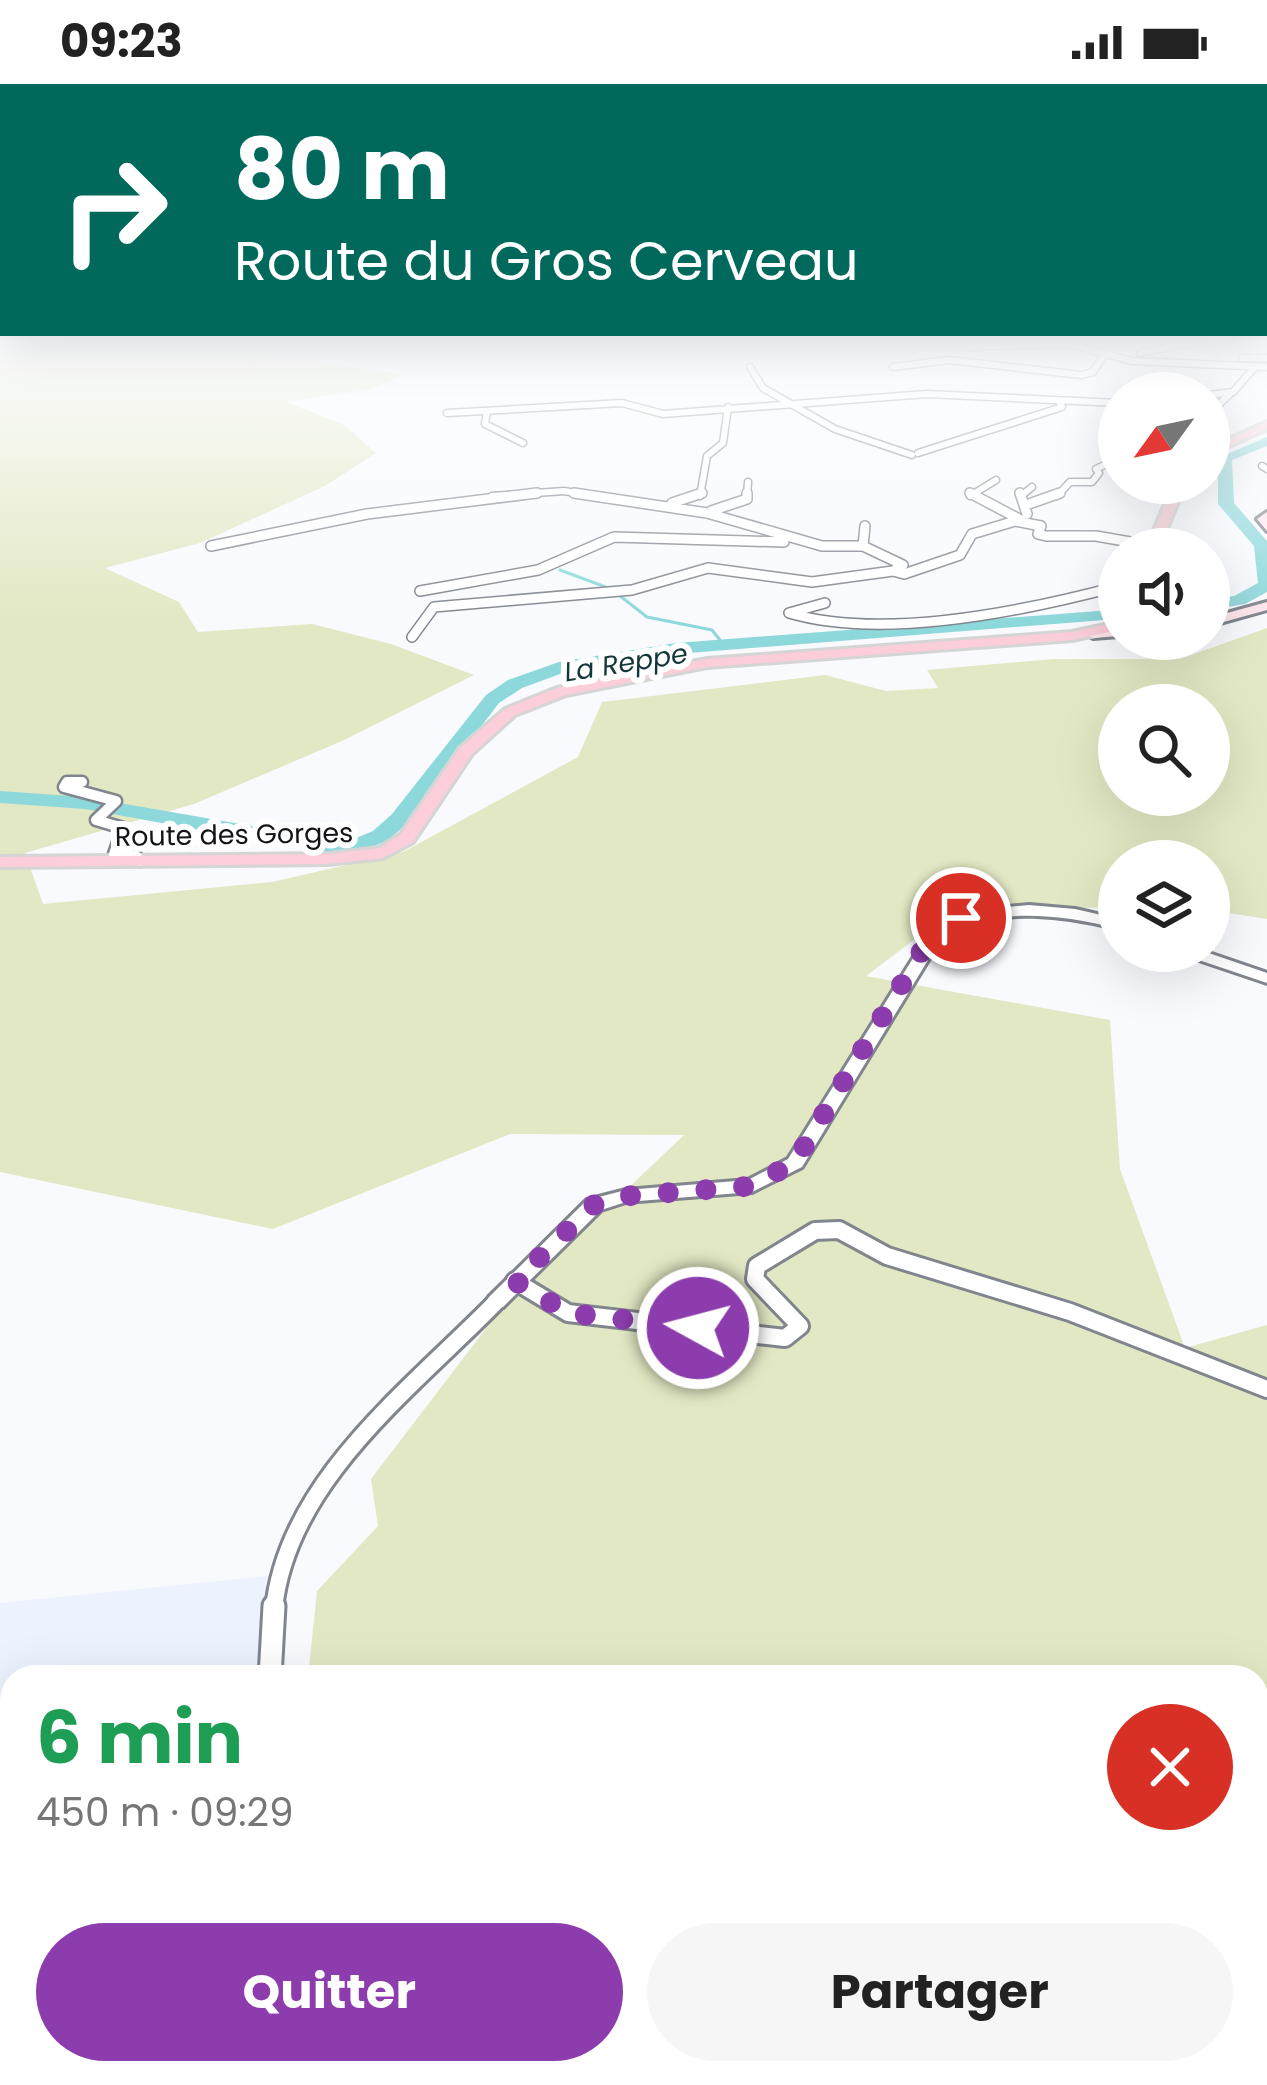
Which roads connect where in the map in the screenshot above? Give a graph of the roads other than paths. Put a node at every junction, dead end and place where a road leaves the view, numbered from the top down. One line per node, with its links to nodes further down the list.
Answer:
1 (513, 435): 6 (street)
2 (724, 435): 12 (street)
3 (855, 435): 4 (street)
4 (982, 435)
5 (986, 435): 7 (street)
6 (523, 443)
7 (974, 448)
8 (1098, 474): 13 (street)
9 (996, 480): 16 (street)
10 (748, 482): 14 (street)
11 (1032, 487): 13 (street)
12 (665, 505): 14 (street); 21 (street)
13 (1026, 505): 16 (street)
14 (706, 513): 20 (street)
15 (1267, 516): 18 (main road)
16 (1026, 520): 19 (street); 23 (street)
17 (865, 526): 22 (street)
18 (1267, 527)
19 (1098, 536)
20 (795, 539): 22 (street); 24 (street)
21 (212, 546)
22 (863, 546): 23 (street)
23 (898, 568): 31 (street)
24 (421, 591)
25 (1098, 591): 26 (street)
26 (825, 603)
27 (1267, 606): 28 (main road)
28 (1230, 616)
29 (1098, 627): 32 (main road, Route des Gorges)
30 (1098, 632): 32 (main road, Route des Gorges)
31 (412, 637)
32 (1043, 638): 34 (main road, Route des Gorges)
33 (82, 782): 34 (street)
34 (140, 861): 35 (main road, Route des Gorges)
35 (0, 862)
36 (1098, 921): 39 (street)
37 (1230, 966): 38 (street)
38 (1267, 978)
39 (515, 1281): 40 (street); 41 (street)
40 (496, 1302): 42 (street)
41 (1267, 1389)
42 (271, 1665)

